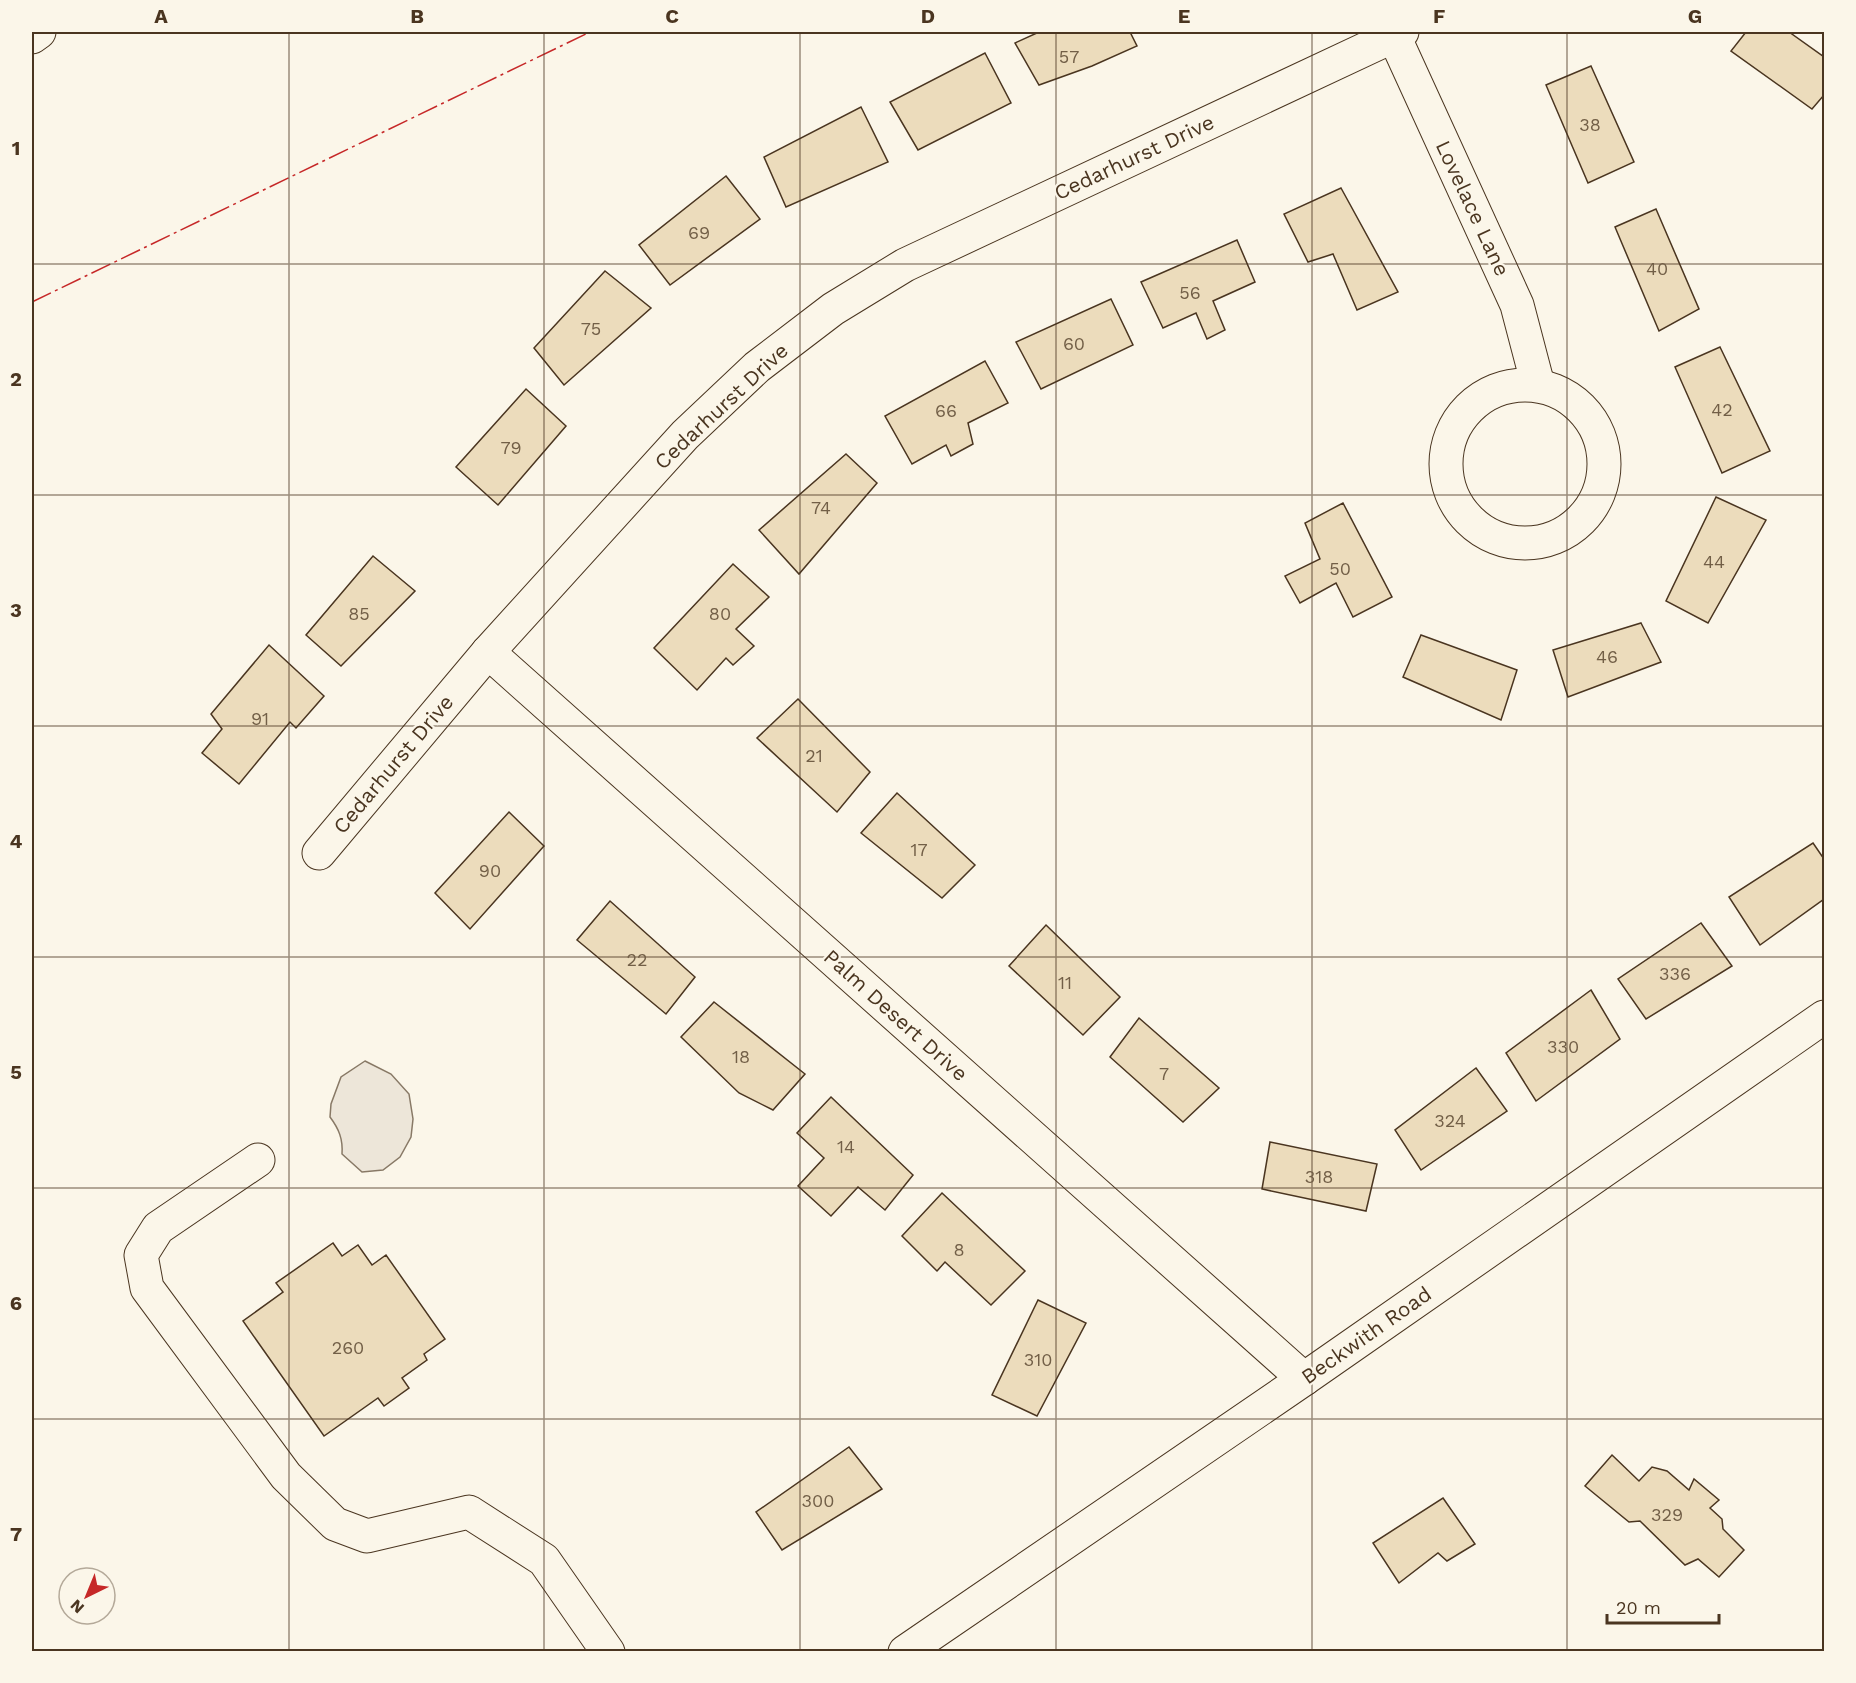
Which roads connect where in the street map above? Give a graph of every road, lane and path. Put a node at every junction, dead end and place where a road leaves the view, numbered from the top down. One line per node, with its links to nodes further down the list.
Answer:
1 (39, 32): 3 (street)
2 (1398, 34): 4 (street, Lovelace Lane); 5 (street, Cedarhurst Drive)
3 (32, 37)
4 (1538, 386): 4 (street)
5 (488, 652): 6 (street, Cedarhurst Drive); 9 (street, Palm Desert Drive)
6 (319, 853)
7 (1824, 1017): 9 (street, Beckwith Road)
8 (258, 1160): 10 (street)
9 (1304, 1379): 11 (street, Beckwith Road)
10 (608, 1652)
11 (905, 1652)

